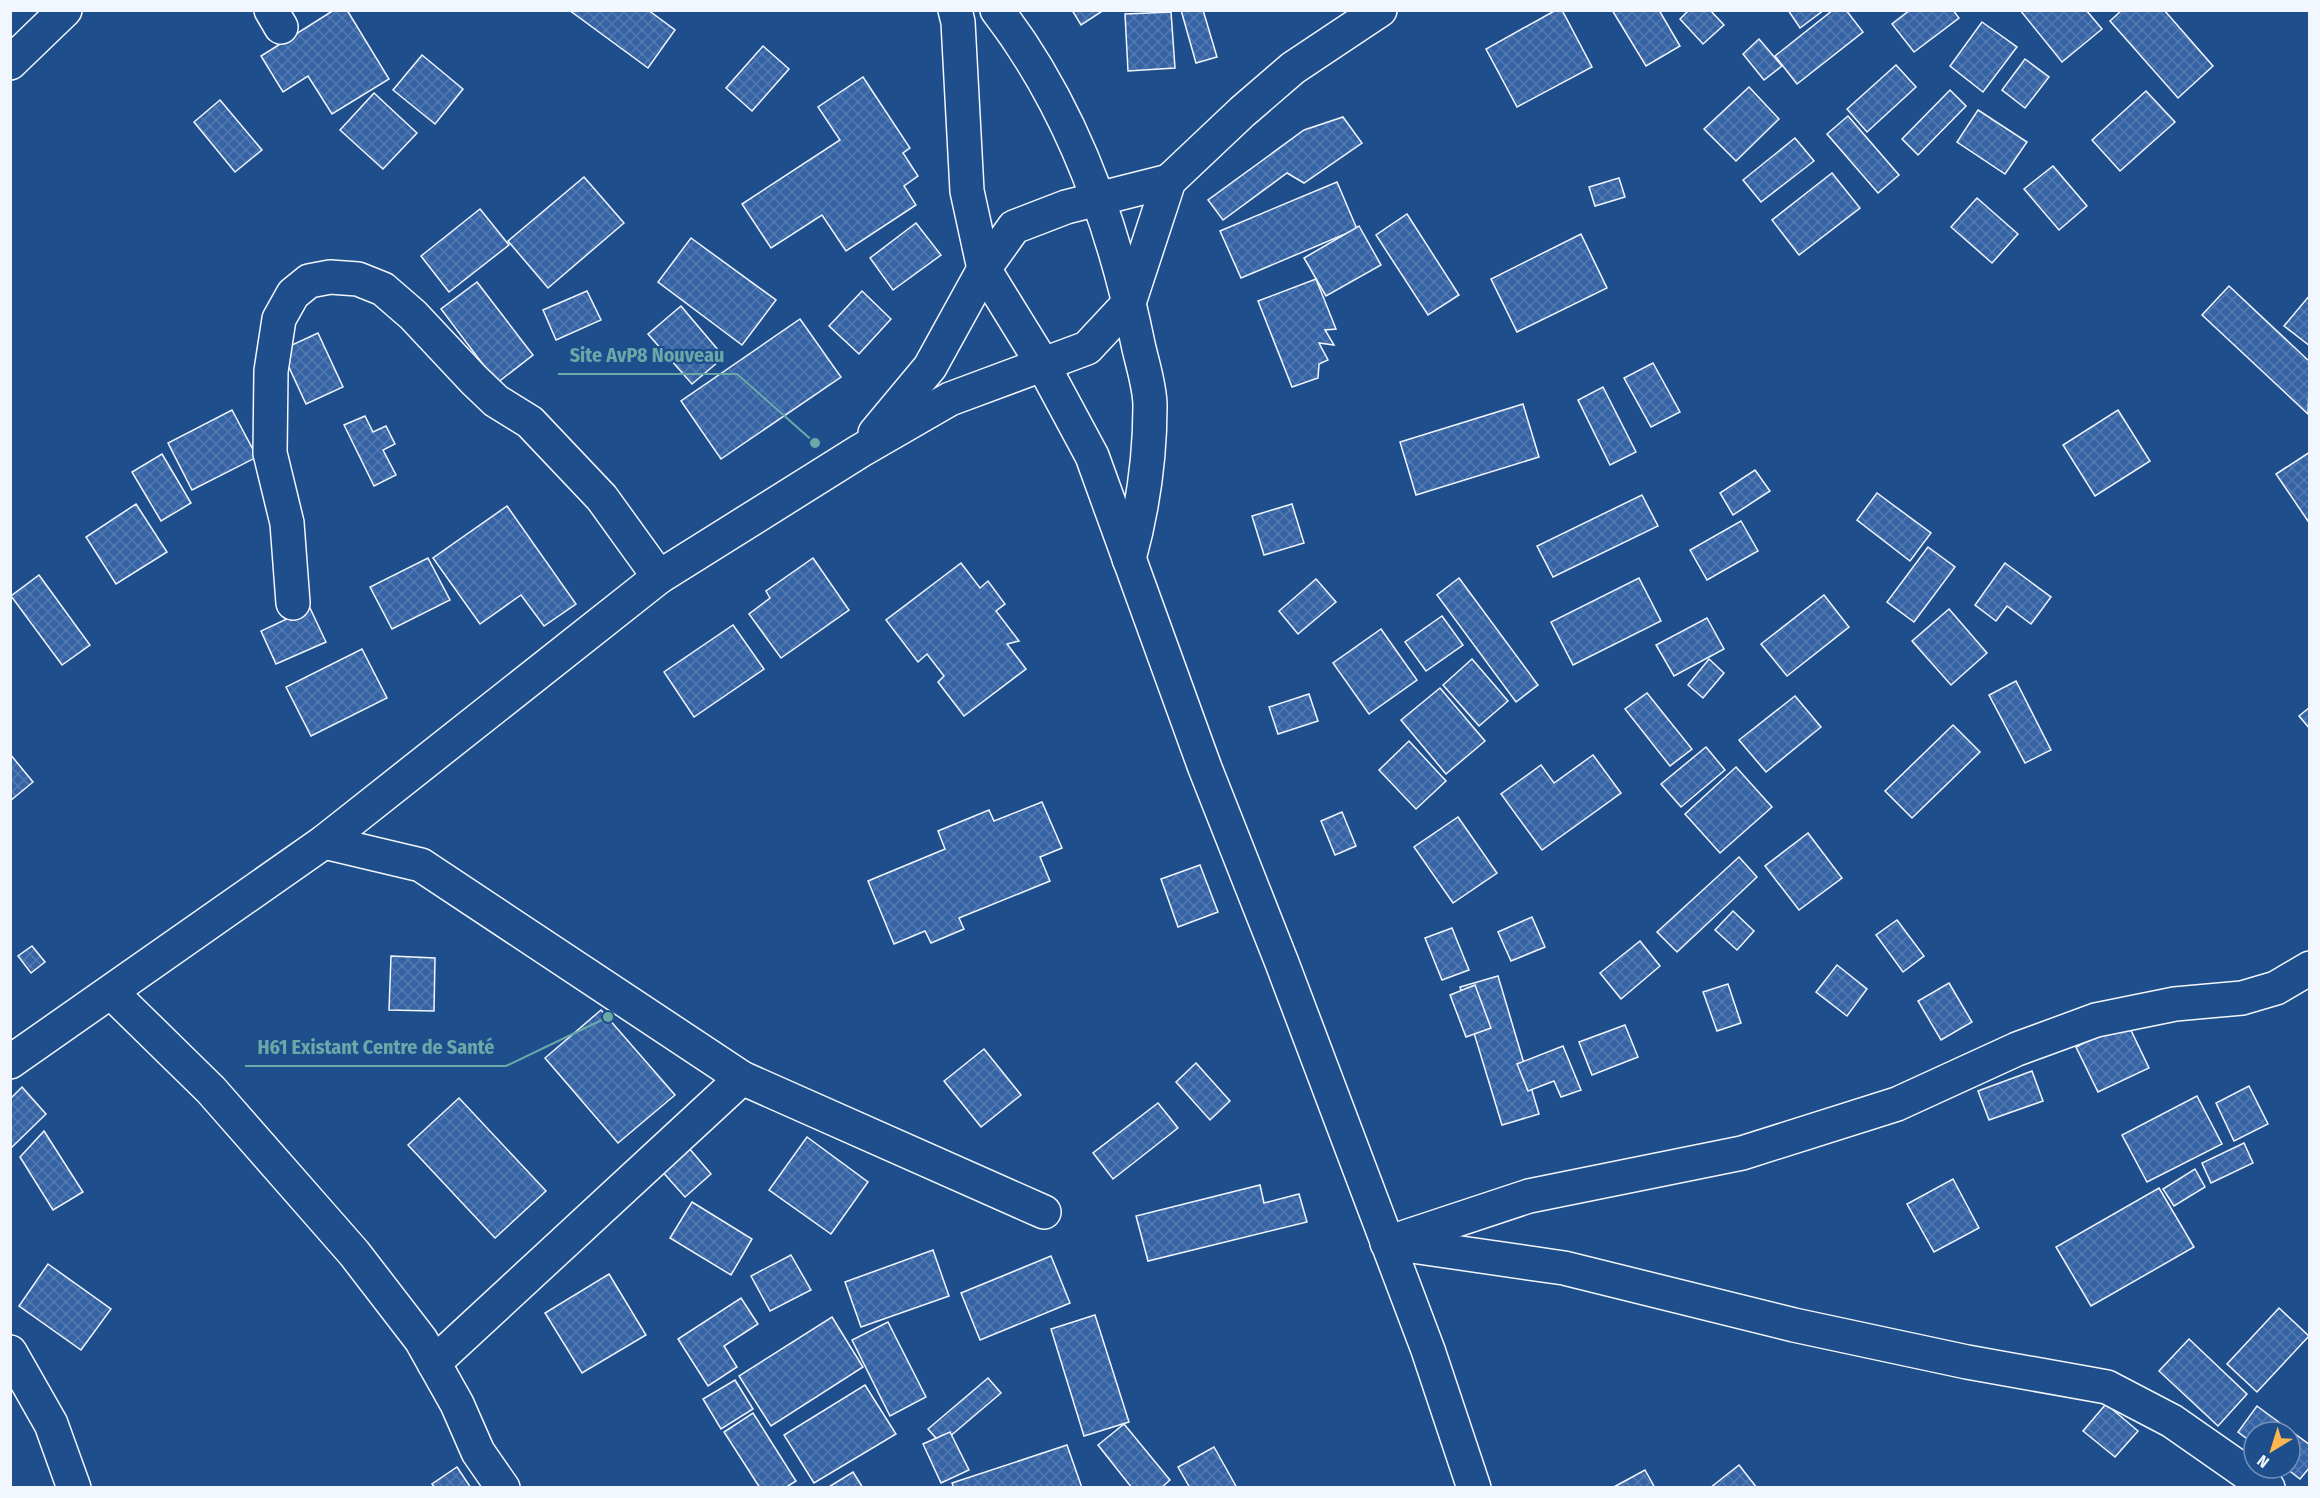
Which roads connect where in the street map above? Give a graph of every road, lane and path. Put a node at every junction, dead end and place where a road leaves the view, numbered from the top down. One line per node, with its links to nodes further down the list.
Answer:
1 (65, 10): 5 (street)
2 (955, 10): 8 (street)
3 (997, 10): 7 (street)
4 (1380, 10): 6 (street)
5 (10, 63)
6 (1169, 181): 7 (street); 9 (street)
7 (1097, 199): 8 (street); 9 (street)
8 (984, 269): 10 (street); 11 (street)
9 (1129, 303): 10 (street); 12 (street)
10 (1042, 363): 11 (street); 12 (street)
11 (860, 451): 13 (street)
12 (1129, 559): 21 (street)
13 (659, 577): 14 (street); 15 (street)
14 (293, 603)
15 (324, 842): 17 (street); 19 (street)
16 (2310, 968): 21 (street)
17 (112, 993): 18 (street); 23 (street)
18 (10, 1062)
19 (742, 1078): 20 (street); 23 (street)
20 (1044, 1212)
21 (1387, 1243): 26 (street); 27 (street)
22 (10, 1352): 24 (street)
23 (434, 1363): 25 (street)
24 (74, 1488)
25 (504, 1488)
26 (1474, 1488)
27 (2268, 1488)

